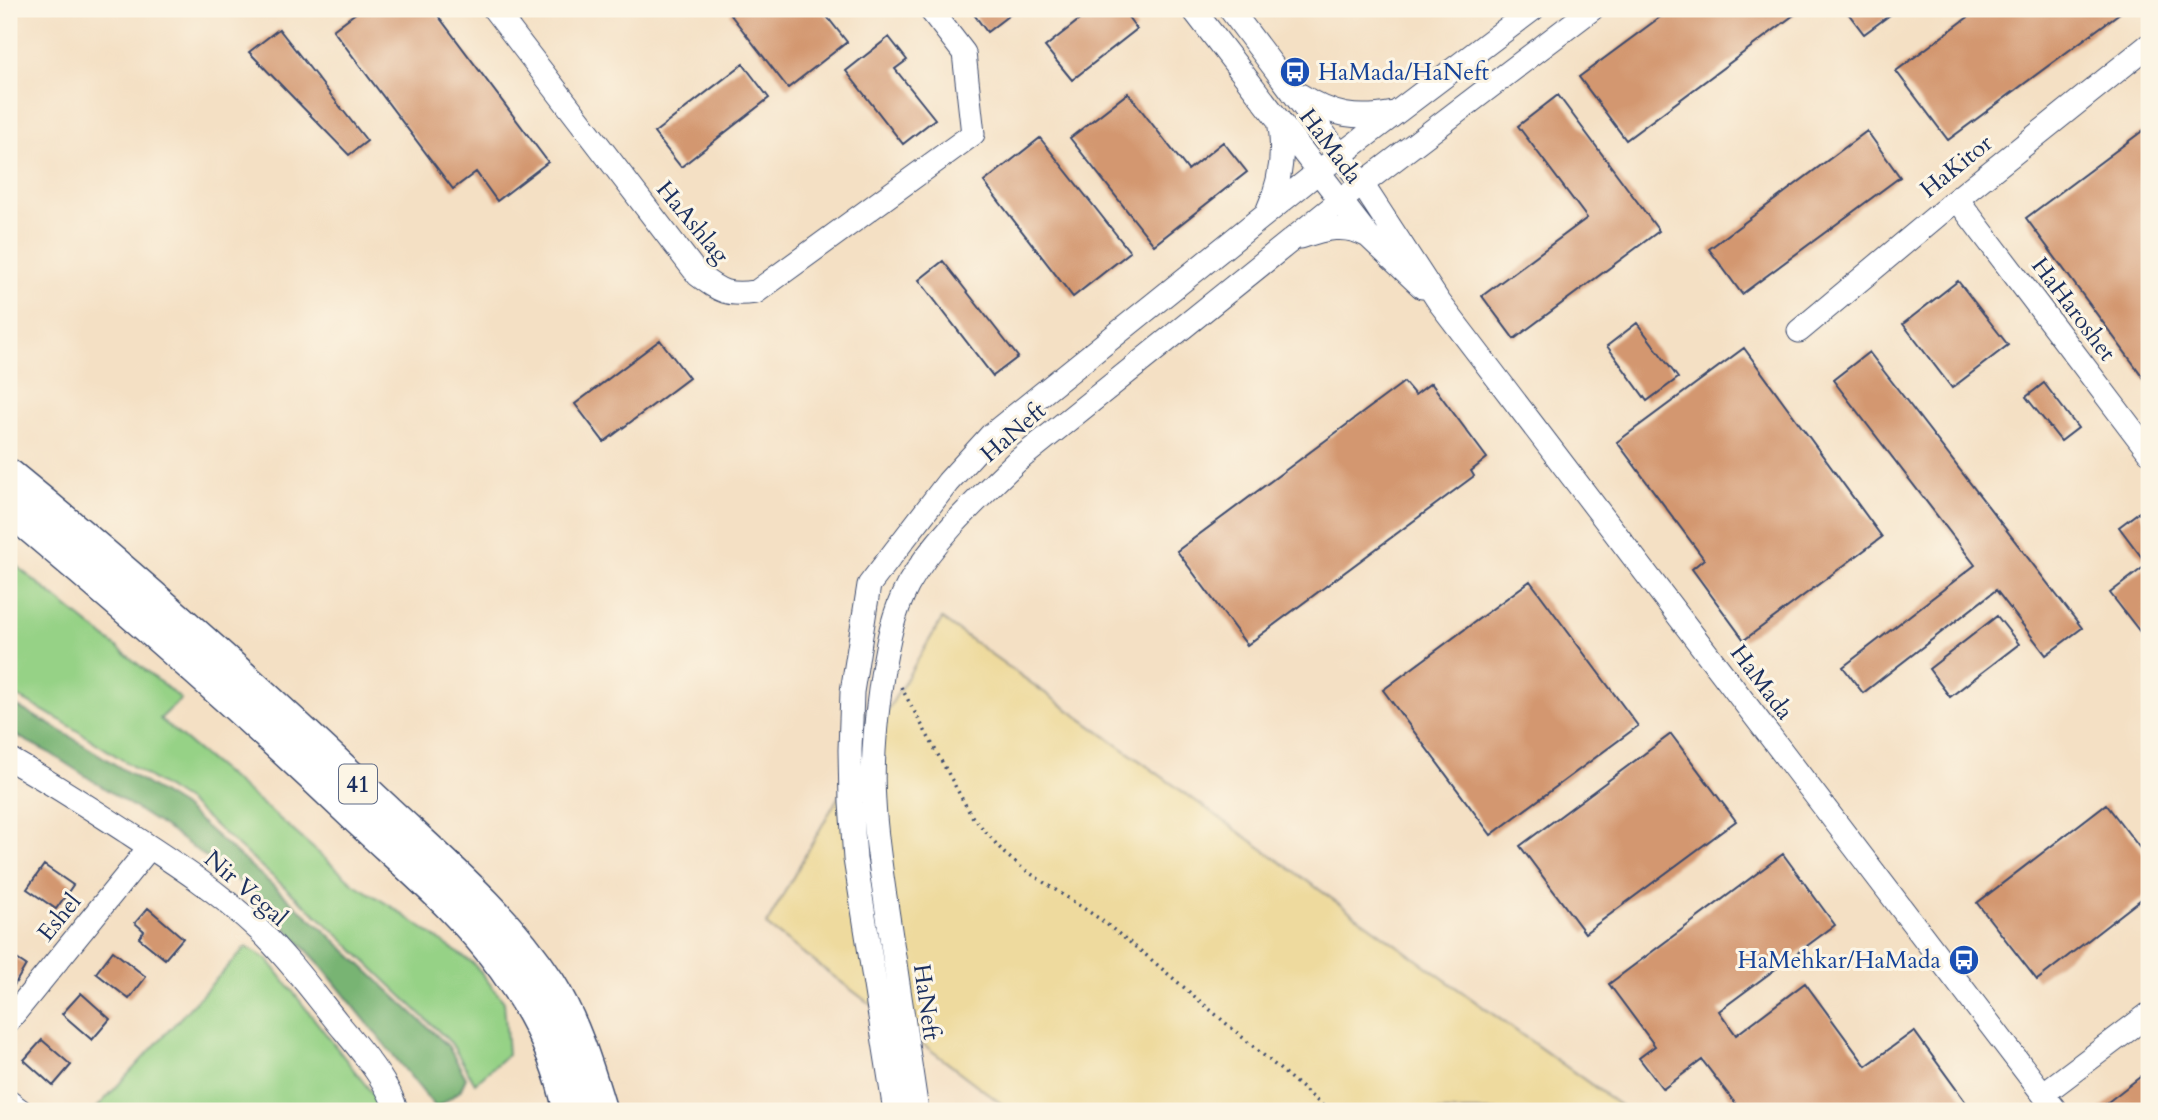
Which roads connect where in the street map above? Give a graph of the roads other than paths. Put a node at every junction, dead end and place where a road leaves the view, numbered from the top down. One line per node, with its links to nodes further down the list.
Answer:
1 (494, 9): 2 (street, HaAshlag)
2 (930, 9)
3 (1193, 9): 10 (street, HaMada)
4 (1230, 9): 8 (street, HaMada)
5 (1533, 9): 9 (street, HaNeft)
6 (1592, 9): 13 (street, HaNeft)
7 (2149, 45): 14 (street, HaKitor)
8 (1292, 90): 9 (street); 11 (street, HaMada)
9 (1397, 113): 11 (street, HaNeft)
10 (1279, 120): 12 (street, HaMada); 16 (street)
11 (1341, 155): 12 (street, HaNeft); 13 (street, HaMada)
12 (1318, 172): 15 (street, HaMada); 16 (street, HaNeft)
13 (1362, 184): 15 (street, HaNeft); 19 (street, HaMada)
14 (1957, 199): 20 (street, HaKitor); 21 (street, HaHaroshet)
15 (1340, 201): 17 (street, HaMada); 18 (street, HaNeft)
16 (1267, 213): 34 (street, HaNeft)
17 (1368, 236): 18 (street); 19 (street, HaMada)
18 (1291, 240): 35 (street, HaNeft)
19 (1439, 302): 29 (street, HaMada)
20 (1799, 331)
21 (2149, 452)
22 (9, 476): 33 (highway, 41)
23 (9, 508): 32 (highway, 41)
24 (9, 759): 25 (street, Nir Vegal)
25 (150, 847): 27 (street, Eshel); 31 (street, Nir Vegal)
26 (2149, 1014): 29 (street)
27 (9, 1020)
28 (9, 1102): 30 (street)
29 (2050, 1102)
30 (21, 1111)
31 (396, 1111)
32 (570, 1111)
33 (600, 1111)
34 (895, 1111)
35 (917, 1111)

